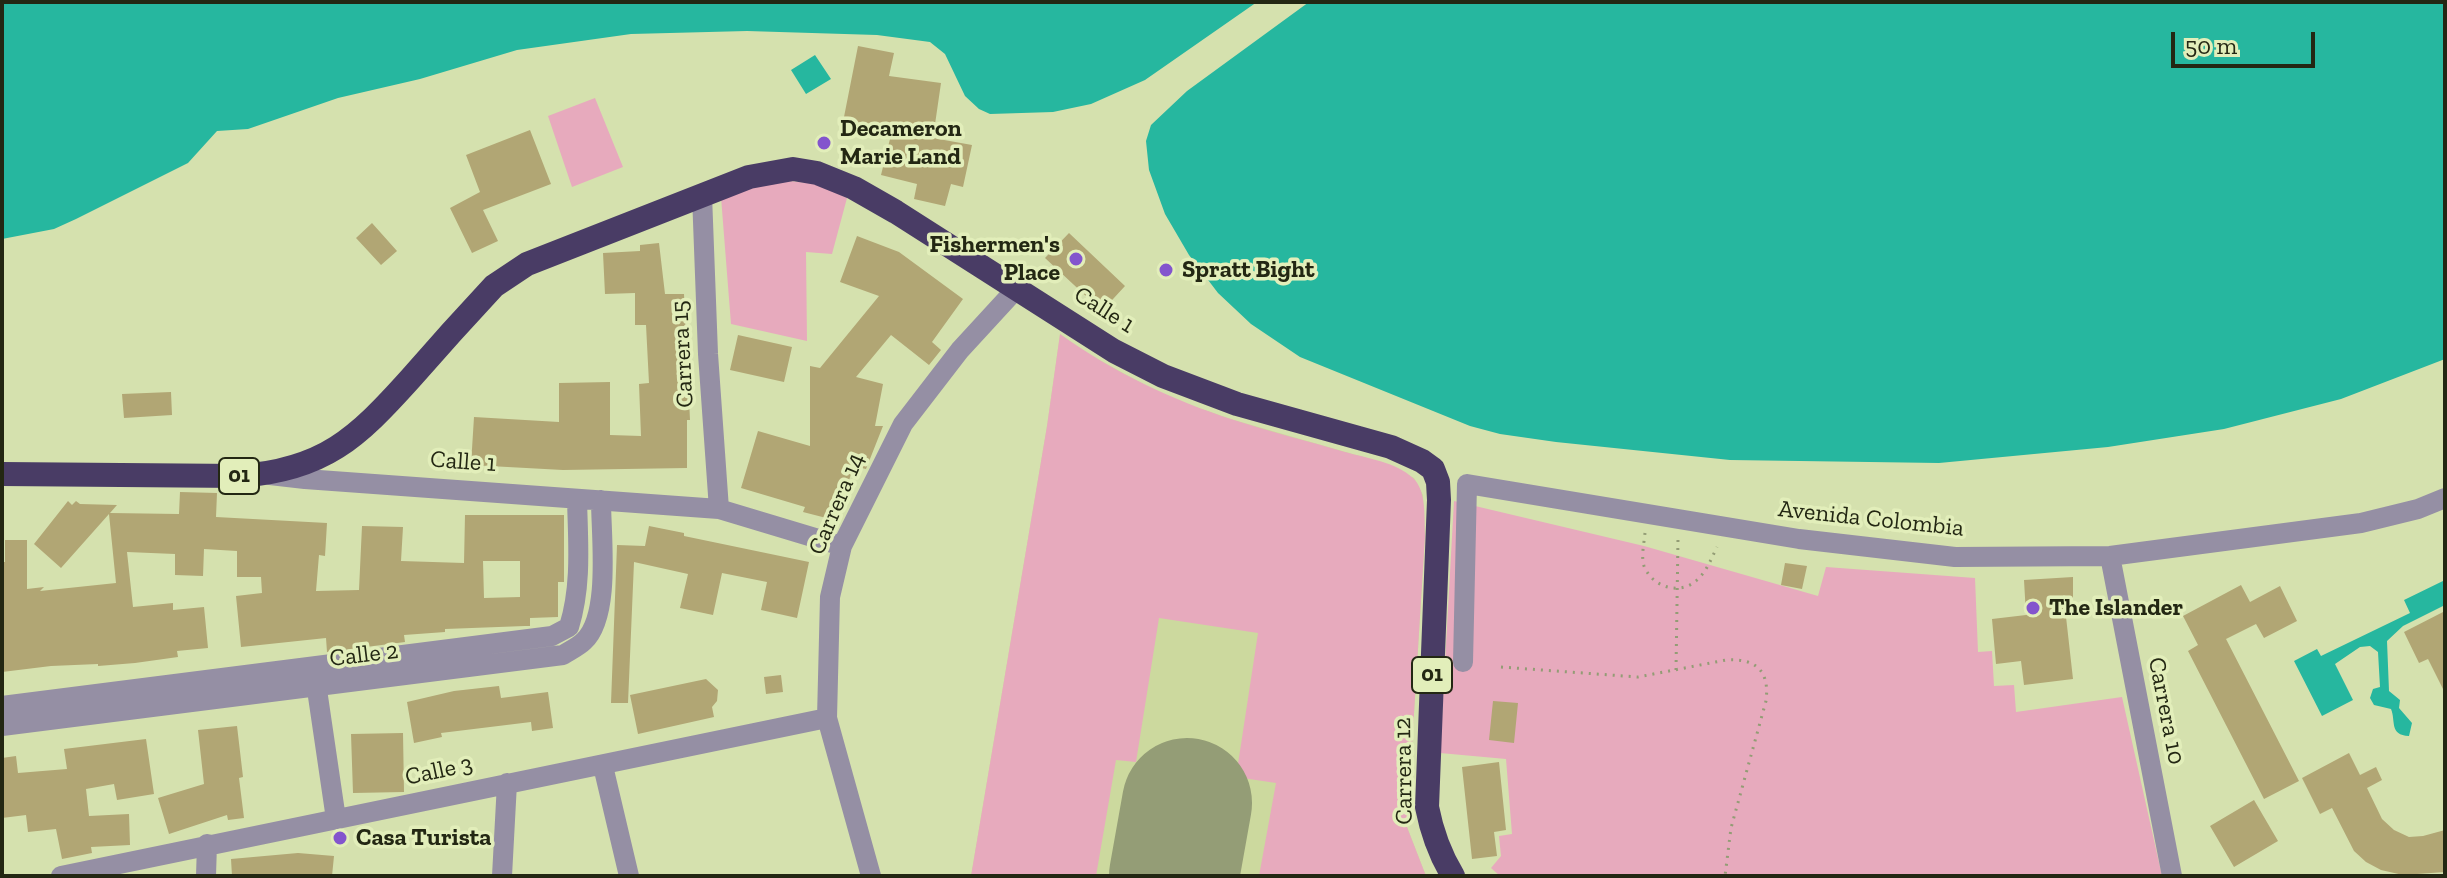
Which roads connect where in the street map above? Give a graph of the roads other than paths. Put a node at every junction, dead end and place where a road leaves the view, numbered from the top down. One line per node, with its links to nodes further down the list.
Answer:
1 (702, 195): 2 (highway, Calle 1 / 01); 5 (highway, Calle 1 / 01); 9 (street, Carrera 15)
2 (1017, 288): 3 (highway, Calle 1 / 01); 10 (street, Carrera 14)
3 (1433, 469): 28 (highway, Carrera 12 / 01)
4 (2, 474): 5 (highway, 01)
5 (266, 474): 7 (street, Calle 1)
6 (2445, 498): 11 (street, Avenida Colombia)
7 (577, 499): 8 (street, Calle 1); 12 (street)
8 (601, 500): 9 (street, Calle 1); 13 (street)
9 (719, 509): 10 (street, Calle 1)
10 (842, 546): 17 (street, Carrera 14)
11 (2110, 556): 14 (street, Avenida Colombia); 29 (street, Carrera 10)
12 (569, 627): 13 (street); 15 (street, Calle 2)
13 (585, 641): 15 (street, Calle 2)
14 (1463, 662)
15 (315, 677): 16 (street, Calle 2); 18 (street, Calle 2); 21 (street)
16 (2, 706)
17 (827, 718): 19 (street, Calle 3); 27 (street, Carrera 14)
18 (2, 726)
19 (603, 766): 20 (street, Calle 3); 26 (street)
20 (507, 783): 21 (street, Calle 3); 25 (street)
21 (336, 819): 22 (street, Calle 3)
22 (207, 844): 23 (street, Calle 3); 24 (street)
23 (70, 875)
24 (206, 876)
25 (502, 876)
26 (629, 876)
27 (871, 876)
28 (1453, 876)
29 (2172, 876)

